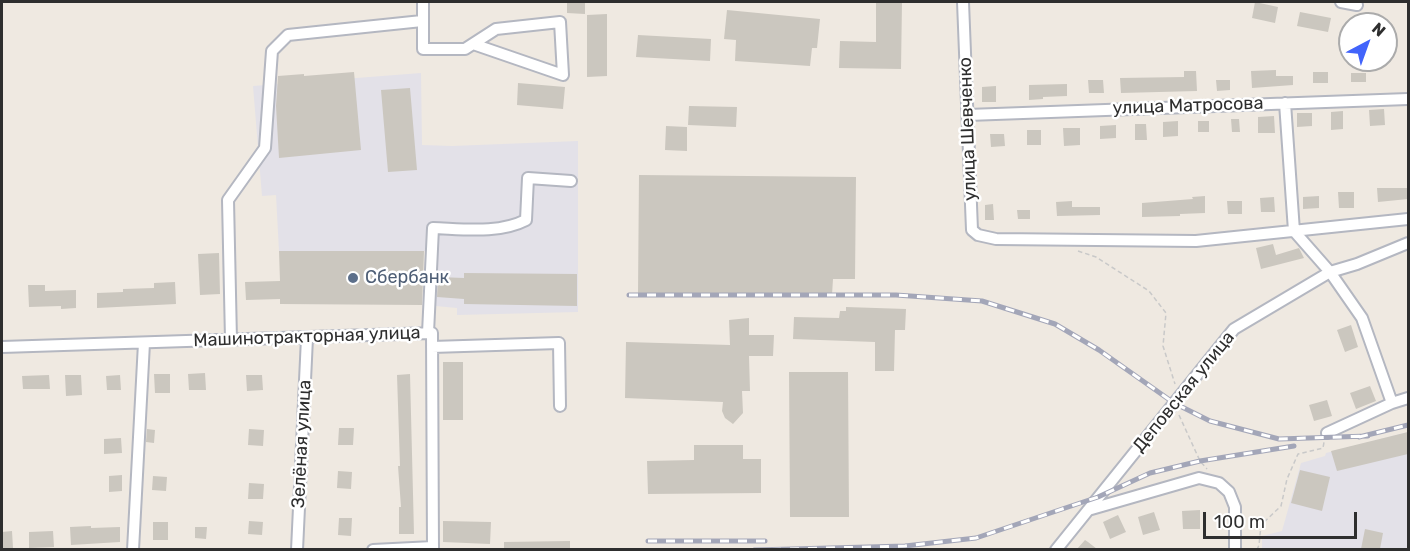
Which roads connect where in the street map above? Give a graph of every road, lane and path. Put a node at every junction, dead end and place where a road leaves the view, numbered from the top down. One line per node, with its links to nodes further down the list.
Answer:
1 (423, 2): 5 (street)
2 (963, 2): 9 (street, улица Шевченко)
3 (1341, 2): 4 (street)
4 (1357, 5)
5 (422, 21): 6 (street); 18 (street)
6 (473, 44): 6 (street)
7 (1408, 99): 8 (street, улица Матросова)
8 (1285, 103): 9 (street, улица Матросова); 12 (street)
9 (968, 115): 12 (street, улица Шевченко)
10 (571, 181): 16 (street)
11 (1408, 219): 12 (street)
12 (1294, 231): 15 (street)
13 (1408, 243): 15 (street, Деповская улица)
14 (1076, 250): 23 (path)
15 (1330, 272): 23 (street, Деповская улица); 24 (street)
16 (428, 333): 17 (street, Машинотракторная улица); 20 (street, Машинотракторная улица)
17 (307, 338): 18 (street, Машинотракторная улица); 31 (street, Зелёная улица)
18 (231, 340): 19 (street, Машинотракторная улица)
19 (144, 343): 21 (street, Машинотракторная улица); 30 (street)
20 (432, 347): 25 (street); 29 (street, Машинотракторная улица)
21 (2, 348)
22 (1408, 398): 24 (street)
23 (1174, 403): 27 (path); 28 (street, Деповская улица)
24 (1392, 403): 26 (street)
25 (560, 406)
26 (1327, 433): 35 (path)
27 (1219, 483): 28 (street); 34 (street)
28 (1088, 510): 33 (street, Деповская улица)
29 (433, 548): 32 (street)
30 (133, 549)
31 (297, 549)
32 (373, 549)
33 (1056, 549)
34 (1236, 549)
35 (1257, 549)

